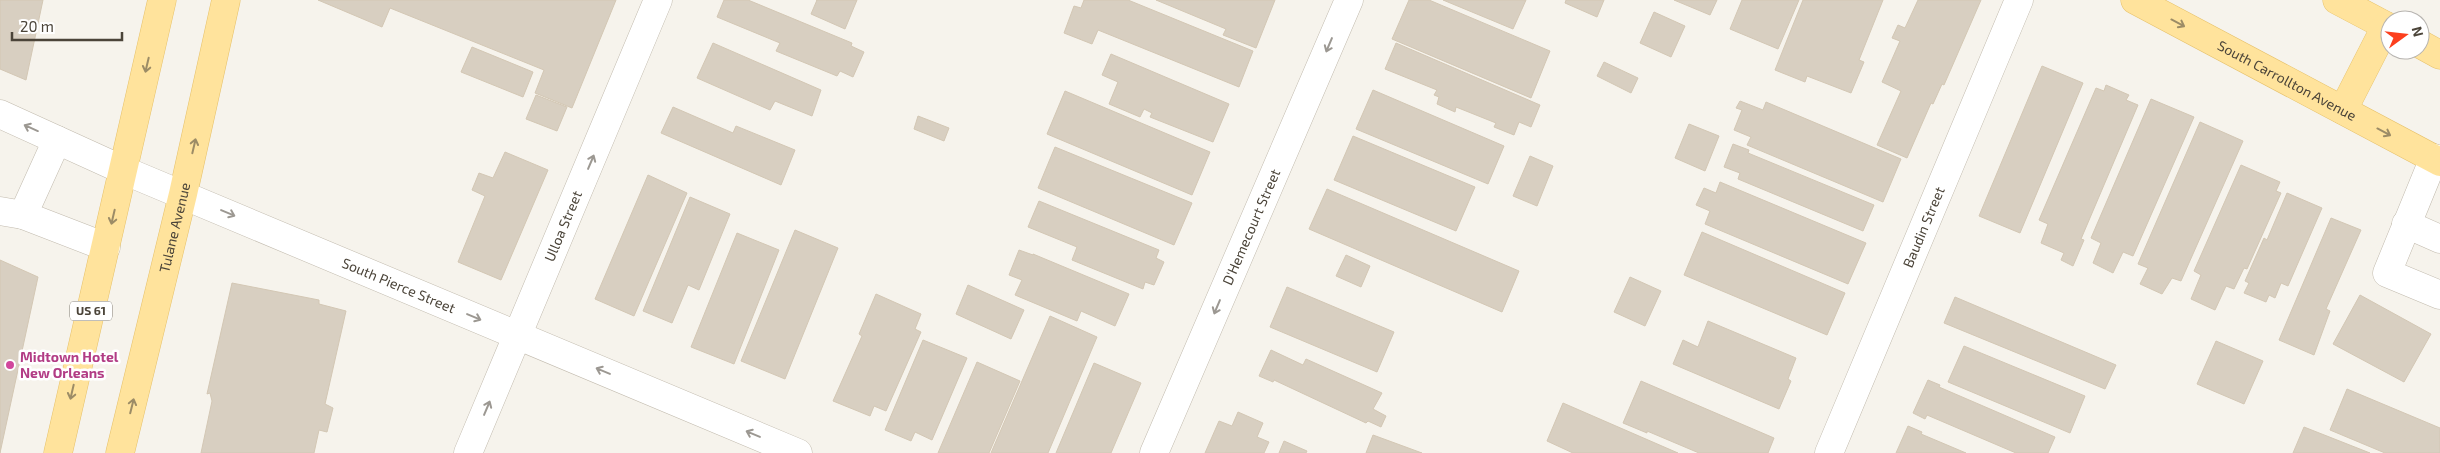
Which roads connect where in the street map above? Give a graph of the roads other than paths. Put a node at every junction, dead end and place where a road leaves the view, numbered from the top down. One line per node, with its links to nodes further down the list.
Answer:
1 (162, 0): 14 (main road, US 61, one-way to 14)
2 (226, 0): 15 (main road, Tulane Avenue, one-way to 2)
3 (658, 0): 21 (street, Ulloa Street, one-way to 3)
4 (1348, 0): 26 (street, D'Hemecourt Street, one-way to 26)
5 (2019, 0): 27 (street, Baudin Street)
6 (2135, 0): 10 (main road, South Carrollton Avenue, one-way to 10)
7 (2337, 0): 8 (main road)
8 (2380, 23)
9 (2380, 42): 10 (main road)
10 (2343, 110): 13 (main road, South Carrollton Avenue, one-way to 13)
11 (0, 114): 12 (street, South Pierce Street, one-way to 11)
12 (57, 140): 14 (street, South Pierce Street); 16 (street)
13 (2437, 160): 17 (street)
14 (124, 170): 15 (street, South Pierce Street); 19 (main road, US 61, one-way to 19)
15 (183, 194): 21 (street, South Pierce Street, one-way to 21); 23 (main road, Tulane Avenue, one-way to 15)
16 (11, 213): 19 (street)
17 (2406, 224): 18 (street); 20 (street)
18 (2440, 239)
19 (106, 246): 22 (main road, US 61, one-way to 22)
20 (2440, 295)
21 (518, 336): 24 (street, Ulloa Street, one-way to 21); 25 (street, South Pierce Street, one-way to 21)
22 (58, 453)
23 (120, 453)
24 (468, 453)
25 (798, 453)
26 (1154, 453)
27 (1829, 453)

